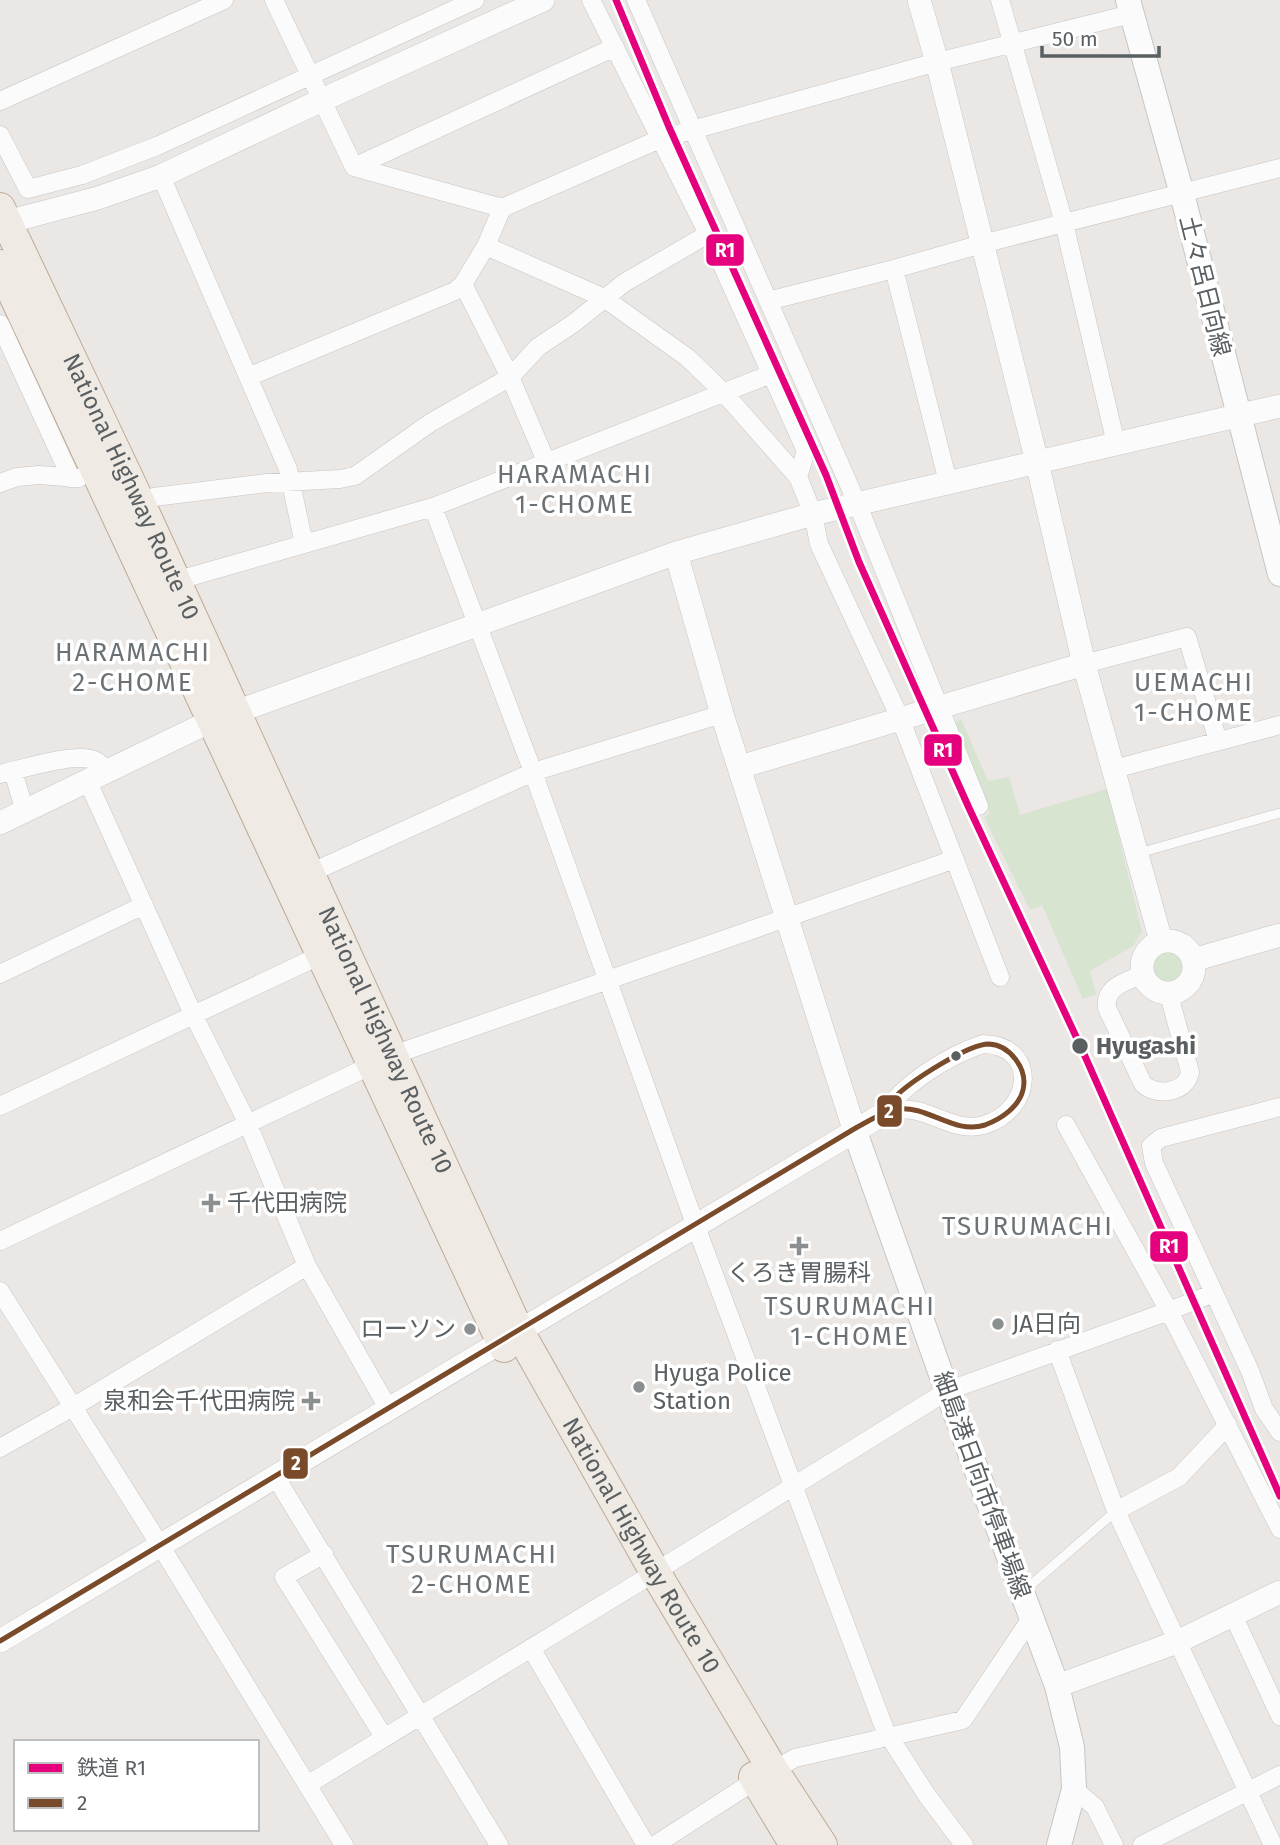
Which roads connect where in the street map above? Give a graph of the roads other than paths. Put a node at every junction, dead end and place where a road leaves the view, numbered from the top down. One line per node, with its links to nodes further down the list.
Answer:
1 (224, 0): 15 (street)
2 (274, 0): 13 (street)
3 (475, 0): 13 (street)
4 (544, 0): 14 (street)
5 (592, 0): 11 (street)
6 (636, 0): 16 (street)
7 (919, 0): 12 (street)
8 (1000, 0): 10 (street)
9 (1129, 7): 10 (street); 22 (main road, 土々呂日向線)
10 (1012, 43): 12 (street); 25 (street)
11 (615, 47): 18 (street); 19 (street)
12 (937, 62): 16 (street); 27 (street)
13 (310, 75): 14 (street); 17 (street)
14 (323, 100): 19 (street); 21 (street)
15 (0, 101)
16 (693, 130): 18 (street); 33 (street)
17 (0, 135)
18 (660, 139): 23 (street); 26 (street)
19 (354, 167): 23 (street)
20 (1280, 168): 22 (street)
21 (162, 176): 24 (street); 37 (street)
22 (1182, 194): 25 (street); 41 (main road, 土々呂日向線)
23 (502, 208): 28 (street)
24 (2, 218): 50 (highway, National Highway Route 10)
25 (1063, 223): 27 (street); 42 (street)
26 (708, 234): 32 (street); 36 (street)
27 (982, 244): 30 (street); 44 (street)
28 (486, 246): 31 (street); 32 (street)
29 (0, 265): 45 (highway, National Highway Route 10)
30 (894, 270): 33 (street); 48 (street)
31 (463, 284): 37 (street); 38 (street)
32 (604, 298): 38 (street); 39 (street)
33 (768, 301): 51 (street)
34 (0, 324): 35 (street)
35 (6, 352): 45 (street)
36 (771, 374): 39 (street); 46 (street)
37 (248, 377): 47 (street)
38 (510, 377): 43 (street); 47 (street)
39 (724, 393): 43 (street); 46 (street)
40 (1280, 406): 41 (street)
41 (1238, 416): 42 (street); 54 (main road, 土々呂日向線)
42 (1116, 444): 44 (street)
43 (546, 461): 52 (street)
44 (1037, 462): 48 (street); 60 (street)
45 (85, 475): 49 (street); 63 (highway, National Highway Route 10)
46 (798, 477): 53 (street)
47 (291, 482): 50 (street); 55 (street)
48 (948, 482): 51 (street)
49 (0, 483)
50 (140, 503): 58 (highway, National Highway Route 10)
51 (857, 503): 53 (street); 61 (street)
52 (433, 507): 55 (street); 59 (street)
53 (813, 514): 56 (street); 64 (street)
54 (1274, 526): 57 (main road, 土々呂日向線)
55 (304, 544): 58 (street)
56 (676, 553): 59 (street); 62 (street)
57 (1280, 574)
58 (175, 581): 63 (highway, National Highway Route 10)
59 (476, 624): 63 (street); 69 (street)
60 (1084, 664): 61 (street); 66 (street); 68 (street)
61 (939, 706): 64 (street); 72 (street)
62 (722, 714): 67 (street); 69 (street)
63 (223, 716): 71 (street); 78 (highway, National Highway Route 10); 83 (highway, National Highway Route 10)
64 (900, 718): 67 (street); 77 (street)
65 (1280, 725): 66 (street)
66 (1218, 741): 68 (street)
67 (740, 767): 80 (street)
68 (1114, 769): 76 (street)
69 (533, 772): 78 (street); 88 (street)
70 (7, 773): 71 (street); 73 (street)
71 (98, 777): 73 (street); 79 (street)
72 (979, 806)
73 (25, 811): 75 (street)
74 (1280, 813): 76 (lane)
75 (0, 823)
76 (1137, 853): 82 (street)
77 (954, 859): 80 (street); 87 (street)
78 (308, 874): 91 (highway, National Highway Route 10)
79 (144, 905): 85 (street); 90 (street)
80 (788, 916): 88 (street); 97 (street)
81 (1280, 935): 84 (street)
82 (1161, 941): 84 (street); 86 (street)
83 (321, 955): 90 (street); 91 (highway, National Highway Route 10)
84 (1193, 960): 89 (street)
85 (0, 974)
86 (1143, 974): 89 (street); 89 (street)
87 (1000, 977)
88 (609, 981): 91 (street); 98 (street)
89 (1171, 993)
90 (193, 1014): 92 (street); 95 (street)
91 (383, 1060): 95 (street); 104 (highway, National Highway Route 10)
92 (0, 1106)
93 (1280, 1107): 102 (street)
94 (885, 1113): 94 (street); 97 (street)
95 (247, 1122): 99 (street); 100 (street)
96 (1066, 1125): 103 (street)
97 (854, 1129): 98 (street); 106 (main road, 細島港日向市停車場線)
98 (695, 1224): 104 (street); 113 (street)
99 (0, 1241)
100 (307, 1266): 107 (street); 108 (street)
101 (0, 1291): 107 (street)
102 (1214, 1293): 103 (street); 110 (street)
103 (1169, 1311): 105 (street); 109 (street)
104 (509, 1336): 108 (street); 118 (highway, National Highway Route 10)
105 (1057, 1350): 106 (street); 114 (street)
106 (947, 1391): 113 (street); 120 (main road, 細島港日向市停車場線)
107 (73, 1407): 111 (street); 116 (street)
108 (388, 1408): 112 (street)
109 (1228, 1425): 114 (street); 115 (street)
110 (1280, 1432)
111 (0, 1448)
112 (275, 1476): 116 (street); 117 (street)
113 (795, 1485): 118 (street); 129 (street)
114 (1116, 1511): 120 (lane); 124 (street)
115 (1280, 1529)
116 (160, 1545): 123 (street); 133 (street)
117 (324, 1553): 127 (street); 130 (street)
118 (648, 1577): 125 (street); 131 (highway, National Highway Route 10)
119 (1280, 1592): 121 (street)
120 (1022, 1593): 122 (main road, 細島港日向市停車場線)
121 (1233, 1615): 124 (street); 128 (street)
122 (1032, 1617): 126 (main road, 細島港日向市停車場線); 129 (street)
123 (0, 1641)
124 (1178, 1642): 126 (street); 135 (street)
125 (531, 1648): 127 (street); 138 (street)
126 (1057, 1686): 134 (main road, 細島港日向市停車場線)
127 (421, 1715): 130 (street); 137 (street)
128 (1280, 1716)
129 (889, 1735): 131 (street); 142 (street)
130 (384, 1737): 133 (street)
131 (764, 1775): 139 (street); 140 (highway, National Highway Route 10); 141 (highway, National Highway Route 10)
132 (1280, 1775): 135 (street)
133 (307, 1785): 136 (street)
134 (1074, 1789): 143 (main road, 細島港日向市停車場線); 144 (street)
135 (1247, 1790): 145 (street); 146 (street)
136 (344, 1845)
137 (499, 1845)
138 (646, 1845)
139 (655, 1845)
140 (795, 1845)
141 (822, 1845)
142 (964, 1845)
143 (1059, 1845)
144 (1114, 1845)
145 (1142, 1845)
146 (1273, 1845)

